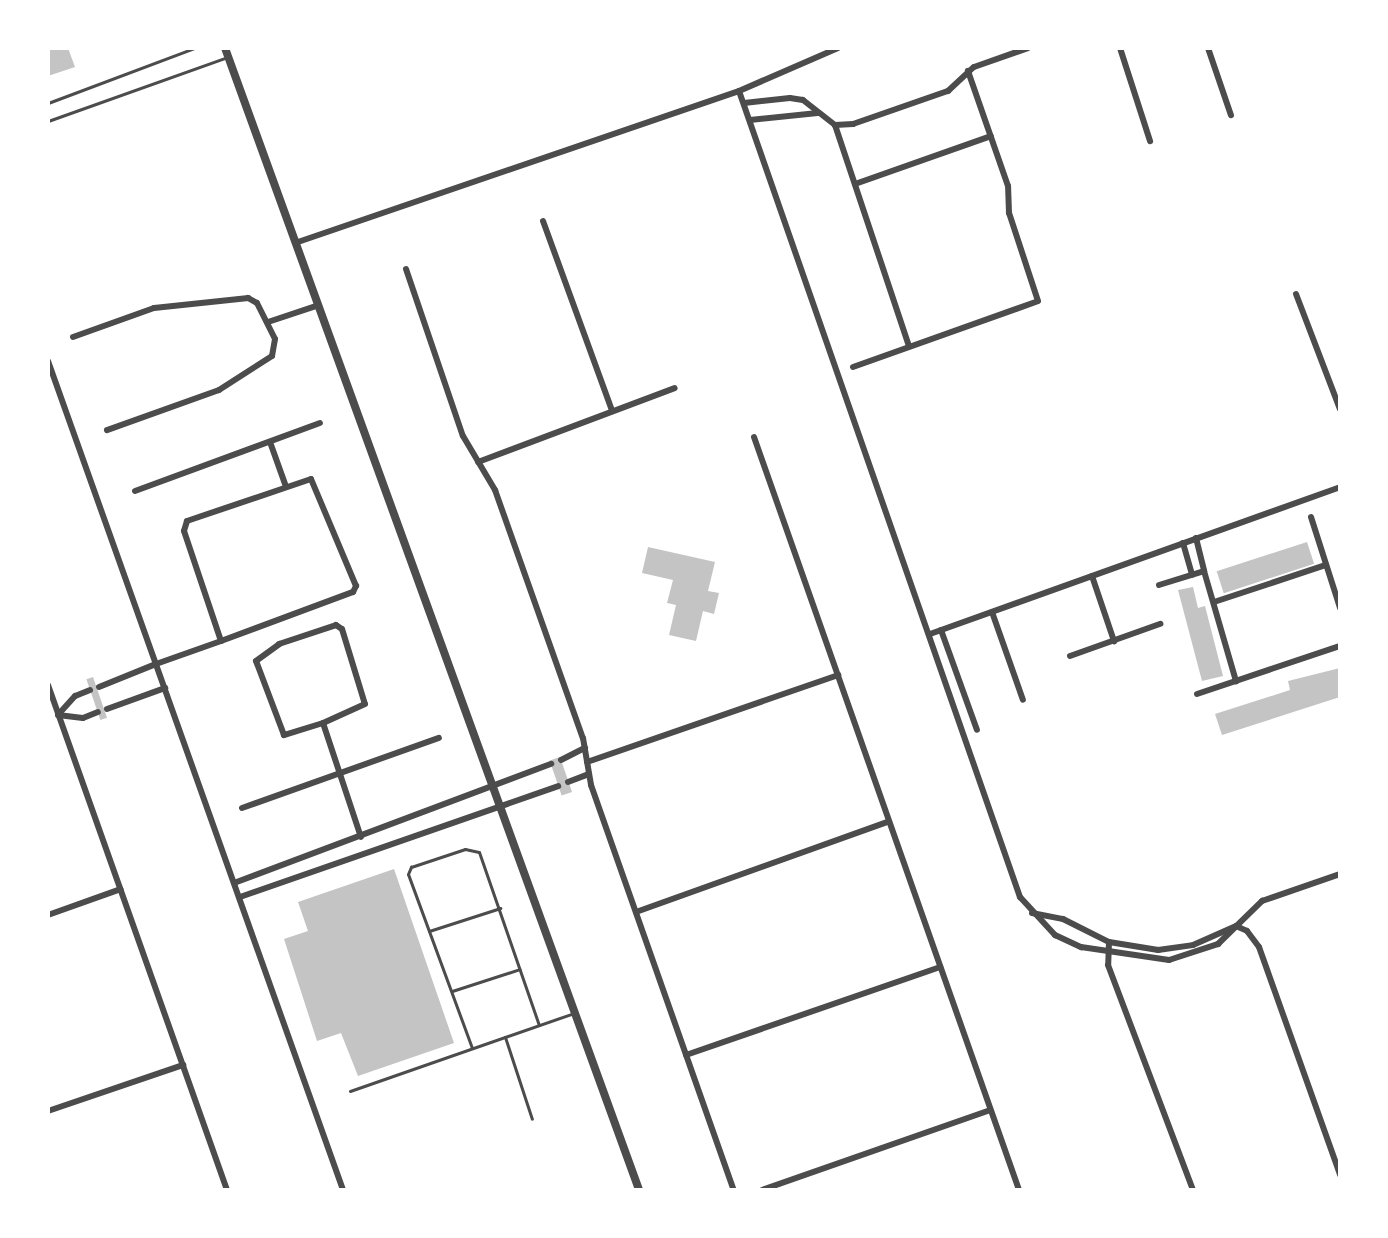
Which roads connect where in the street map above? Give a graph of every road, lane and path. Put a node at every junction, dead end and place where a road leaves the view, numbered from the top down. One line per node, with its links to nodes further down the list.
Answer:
1 (194, 48): 9 (lane)
2 (838, 48): 8 (street)
3 (1028, 48): 7 (street)
4 (1120, 48): 17 (street)
5 (1208, 48): 12 (street)
6 (227, 52): 14 (lane); 20 (street)
7 (968, 71): 15 (street); 16 (street)
8 (739, 91): 10 (street); 20 (street)
9 (48, 103)
10 (744, 103): 11 (street); 13 (street)
11 (818, 113): 13 (street); 15 (street)
12 (1231, 115)
13 (750, 120): 53 (street)
14 (48, 121)
15 (835, 125): 18 (street)
16 (991, 136): 18 (street); 26 (street)
17 (1150, 141)
18 (855, 184): 26 (street)
19 (543, 221): 31 (street)
20 (295, 243): 23 (street)
21 (406, 269): 36 (street)
22 (1296, 294): 30 (street)
23 (316, 306): 24 (street); 82 (street)
24 (268, 322): 25 (street); 33 (street)
25 (73, 337)
26 (909, 346): 28 (street)
27 (48, 361): 58 (street)
28 (853, 367)
29 (675, 388): 31 (street)
30 (1340, 409)
31 (612, 411): 36 (street)
32 (320, 423): 35 (street)
33 (107, 430)
34 (754, 437): 59 (street)
35 (270, 442): 37 (street); 39 (street)
36 (478, 462): 74 (street)
37 (285, 484): 54 (street); 54 (street)
38 (1340, 487): 41 (street)
39 (135, 491)
40 (1311, 517): 43 (street)
41 (1196, 538): 42 (street); 44 (street)
42 (1183, 543): 45 (street); 46 (street)
43 (1326, 565): 48 (street); 49 (street)
44 (1204, 571): 45 (street); 48 (street)
45 (1192, 575): 47 (street)
46 (1092, 576): 50 (street); 55 (street)
47 (1159, 585)
48 (1214, 602): 60 (street)
49 (1340, 608)
50 (992, 612): 52 (street); 66 (street)
51 (1160, 624): 55 (street)
52 (941, 630): 53 (street); 72 (street)
53 (930, 634): 93 (street)
54 (221, 641): 58 (street)
55 (1114, 641): 57 (street)
56 (1340, 646): 60 (street)
57 (1070, 656)
58 (156, 664): 62 (street); 63 (street)
59 (838, 675): 76 (street); 85 (street)
60 (1236, 681): 65 (street)
61 (48, 685): 69 (street)
62 (99, 687)
63 (165, 688): 67 (street); 88 (street)
64 (90, 690): 69 (street)
65 (1197, 694)
66 (1023, 700)
67 (107, 709)
68 (98, 712): 69 (street)
69 (58, 715): 70 (street); 89 (street)
70 (48, 719)
71 (323, 723): 71 (street); 78 (street)
72 (977, 730)
73 (439, 738): 78 (street)
74 (585, 748): 75 (street); 76 (street)
75 (561, 760)
76 (587, 762): 79 (street)
77 (551, 764): 82 (street)
78 (339, 772): 84 (street); 86 (street)
79 (589, 774): 80 (street); 92 (street)
80 (568, 782)
81 (558, 786): 83 (street)
82 (495, 789): 83 (street); 86 (street)
83 (500, 803): 90 (street); 102 (street)
84 (242, 808)
85 (888, 822): 92 (street); 99 (street)
86 (361, 837): 88 (street)
87 (1340, 874): 95 (street)
88 (234, 883): 90 (street)
89 (121, 889): 94 (street); 107 (street)
90 (240, 897): 114 (street)
91 (500, 908): 96 (lane); 96 (lane); 100 (lane)
92 (636, 912): 106 (street)
93 (1032, 913): 97 (street); 98 (street)
94 (48, 915)
95 (1236, 926): 97 (street); 98 (street); 112 (street)
96 (429, 931): 101 (lane)
97 (1109, 942): 98 (street)
98 (1106, 954): 119 (street)
99 (940, 967): 106 (street); 109 (street)
100 (520, 969): 101 (lane); 103 (lane)
101 (451, 991): 105 (lane)
102 (575, 1012): 103 (lane); 115 (street)
103 (539, 1025): 104 (lane)
104 (505, 1037): 105 (lane); 111 (lane)
105 (472, 1048): 108 (lane)
106 (686, 1055): 116 (street)
107 (183, 1065): 110 (street); 113 (street)
108 (350, 1091)
109 (990, 1110): 117 (street); 118 (street)
110 (48, 1111)
111 (532, 1119)
112 (1340, 1175)
113 (227, 1190)
114 (343, 1190)
115 (639, 1190)
116 (734, 1190)
117 (762, 1190)
118 (1019, 1190)
119 (1193, 1190)

